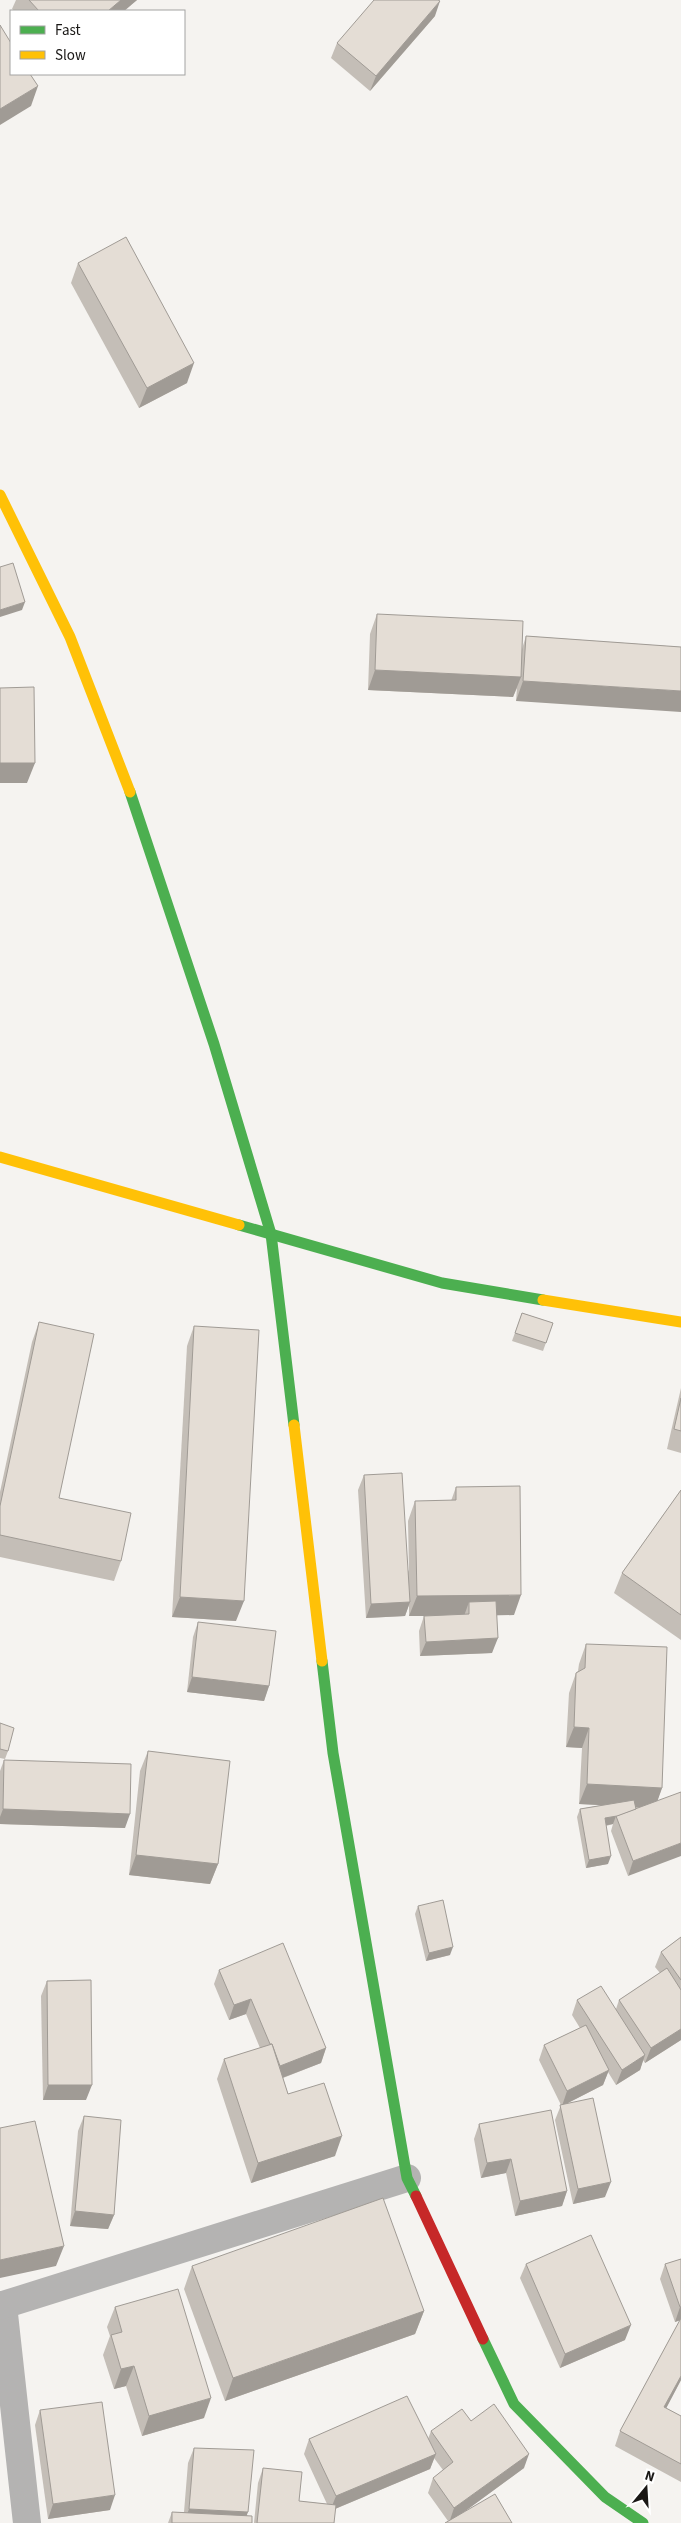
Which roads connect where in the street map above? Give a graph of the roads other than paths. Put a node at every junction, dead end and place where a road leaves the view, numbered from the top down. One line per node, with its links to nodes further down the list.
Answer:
1 (0, 496): 3 (street)
2 (0, 1157): 3 (street)
3 (271, 1234): 4 (street); 5 (street)
4 (681, 1322)
5 (407, 2178): 6 (street); 8 (street)
6 (1, 2305): 7 (street)
7 (27, 2523)
8 (643, 2523)

